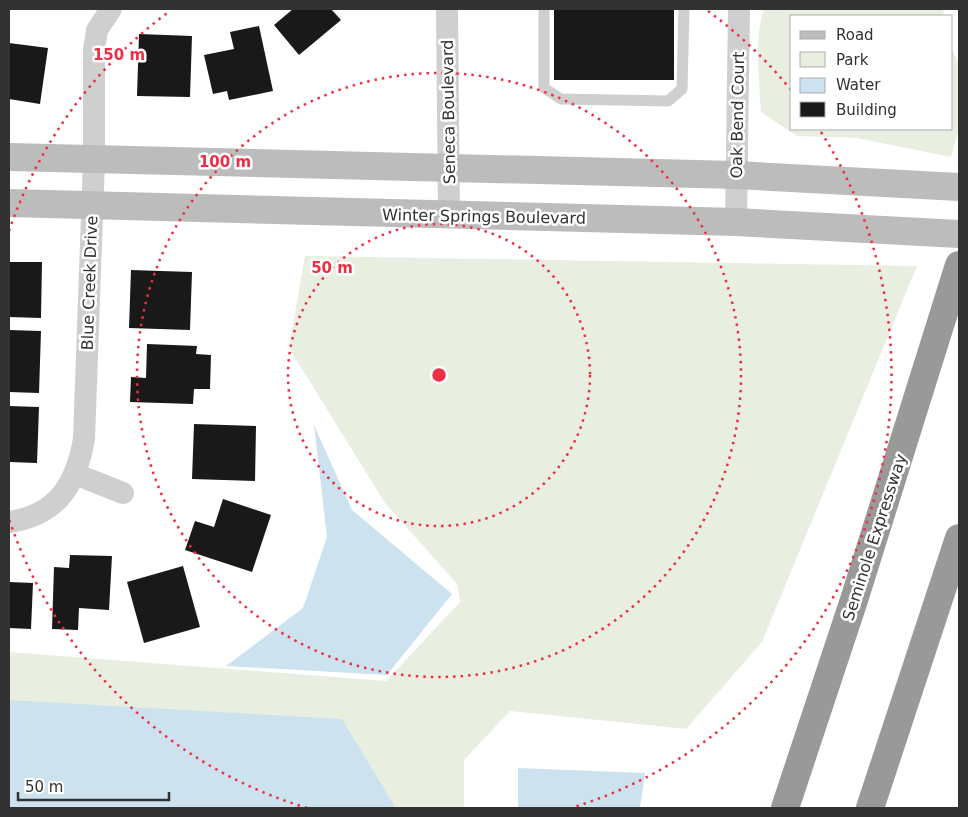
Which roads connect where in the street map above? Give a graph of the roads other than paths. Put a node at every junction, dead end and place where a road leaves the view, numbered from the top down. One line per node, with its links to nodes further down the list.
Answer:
1 (111, 9): 7 (street, Blue Creek Drive)
2 (447, 9): 8 (street, Seneca Boulevard)
3 (544, 9): 4 (lane)
4 (684, 9)
5 (739, 9): 9 (street, Oak Bend Court)
6 (9, 157): 7 (street)
7 (94, 160): 8 (street); 12 (street, Blue Creek Drive)
8 (448, 168): 9 (street); 13 (street, Seneca Boulevard)
9 (736, 175): 10 (street); 14 (street, Oak Bend Court)
10 (959, 187)
11 (9, 204): 12 (street, Winter Springs Boulevard)
12 (91, 206): 13 (street, Winter Springs Boulevard); 17 (street, Blue Creek Drive)
13 (449, 215): 14 (street, Winter Springs Boulevard)
14 (736, 222): 15 (street, Winter Springs Boulevard)
15 (959, 234)
16 (959, 265): 21 (highway, Seminole Expressway)
17 (75, 474): 18 (street); 19 (street, Blue Creek Drive)
18 (123, 493)
19 (9, 522)
20 (959, 538): 22 (highway)
21 (785, 808)
22 (870, 808)

